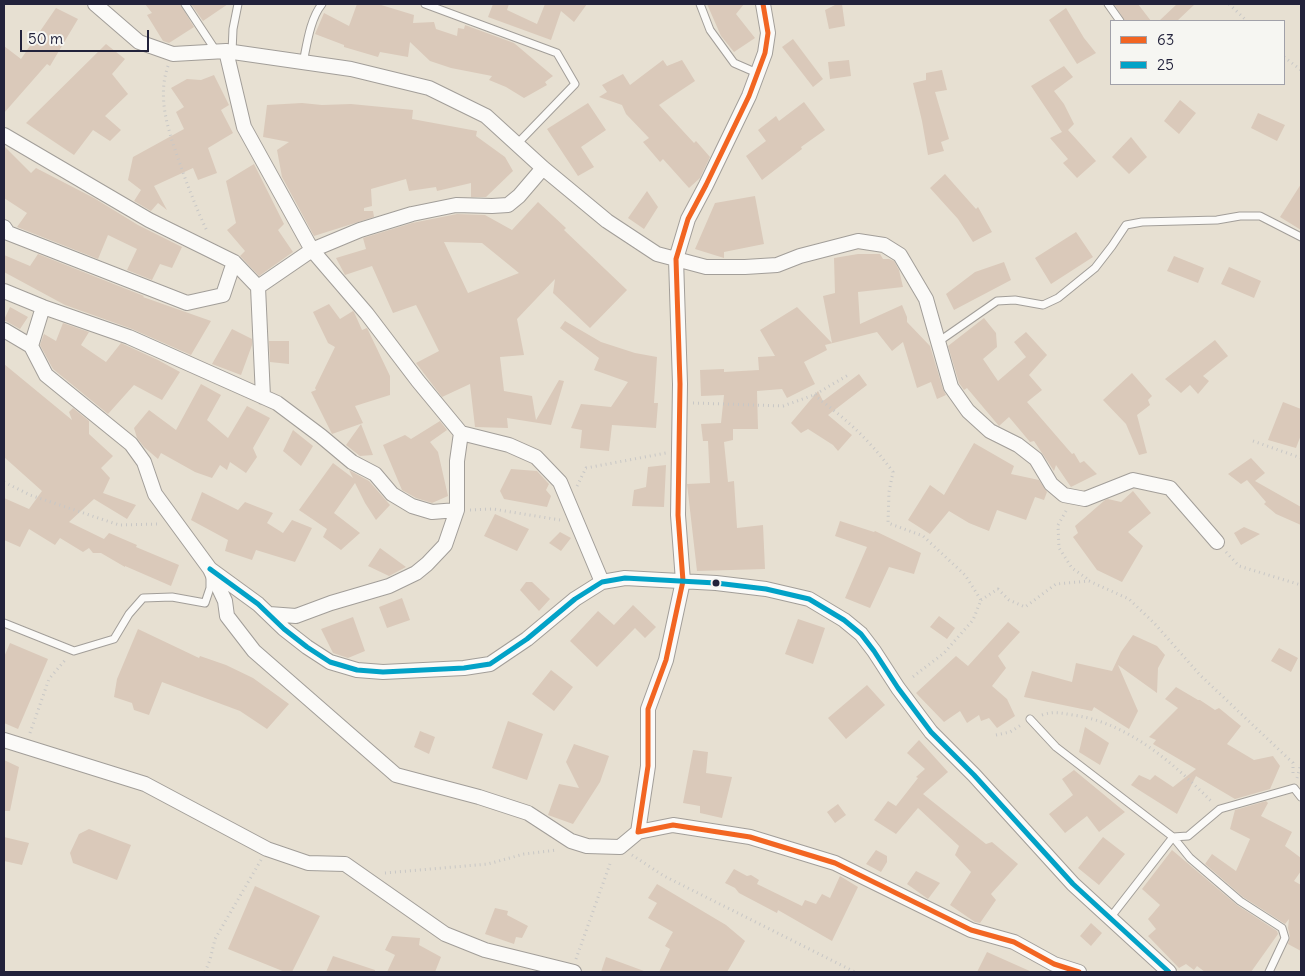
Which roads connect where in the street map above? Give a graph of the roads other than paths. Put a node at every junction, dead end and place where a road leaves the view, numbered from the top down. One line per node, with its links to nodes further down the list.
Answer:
1 (95, 4): 10 (street)
2 (185, 4): 10 (lane)
3 (238, 4): 10 (lane)
4 (322, 4): 11 (lane)
5 (425, 4): 14 (lane)
6 (700, 4): 12 (lane)
7 (763, 4): 12 (street)
8 (1108, 4): 9 (lane)
9 (1119, 20)
10 (225, 52): 11 (street); 18 (street)
11 (303, 62): 14 (street)
12 (758, 74): 19 (street)
13 (4, 136): 20 (street)
14 (517, 144): 15 (street)
15 (543, 168): 18 (street); 19 (street)
16 (4, 227): 20 (street)
17 (1301, 237): 25 (lane)
18 (312, 250): 21 (street); 28 (street)
19 (676, 259): 25 (street); 32 (street)
20 (234, 262): 21 (street)
21 (258, 287): 27 (street)
22 (4, 291): 23 (street)
23 (44, 307): 26 (street); 27 (street)
24 (4, 330): 26 (street)
25 (938, 342): 30 (street)
26 (31, 346): 31 (street)
27 (264, 397): 29 (street)
28 (461, 433): 29 (street); 33 (street)
29 (457, 510): 34 (street)
30 (1217, 542)
31 (210, 569): 34 (street); 35 (lane); 39 (street)
32 (683, 581): 33 (street); 39 (street); 41 (street)
33 (602, 582): 34 (street)
34 (269, 614)
35 (4, 623)
36 (1030, 719): 40 (lane)
37 (4, 740): 42 (street)
38 (1301, 796): 40 (lane)
39 (638, 832): 43 (street)
40 (1173, 837): 41 (lane); 45 (lane)
41 (1110, 918): 44 (street)
42 (573, 972)
43 (1079, 972)
44 (1168, 972)
45 (1269, 972)

